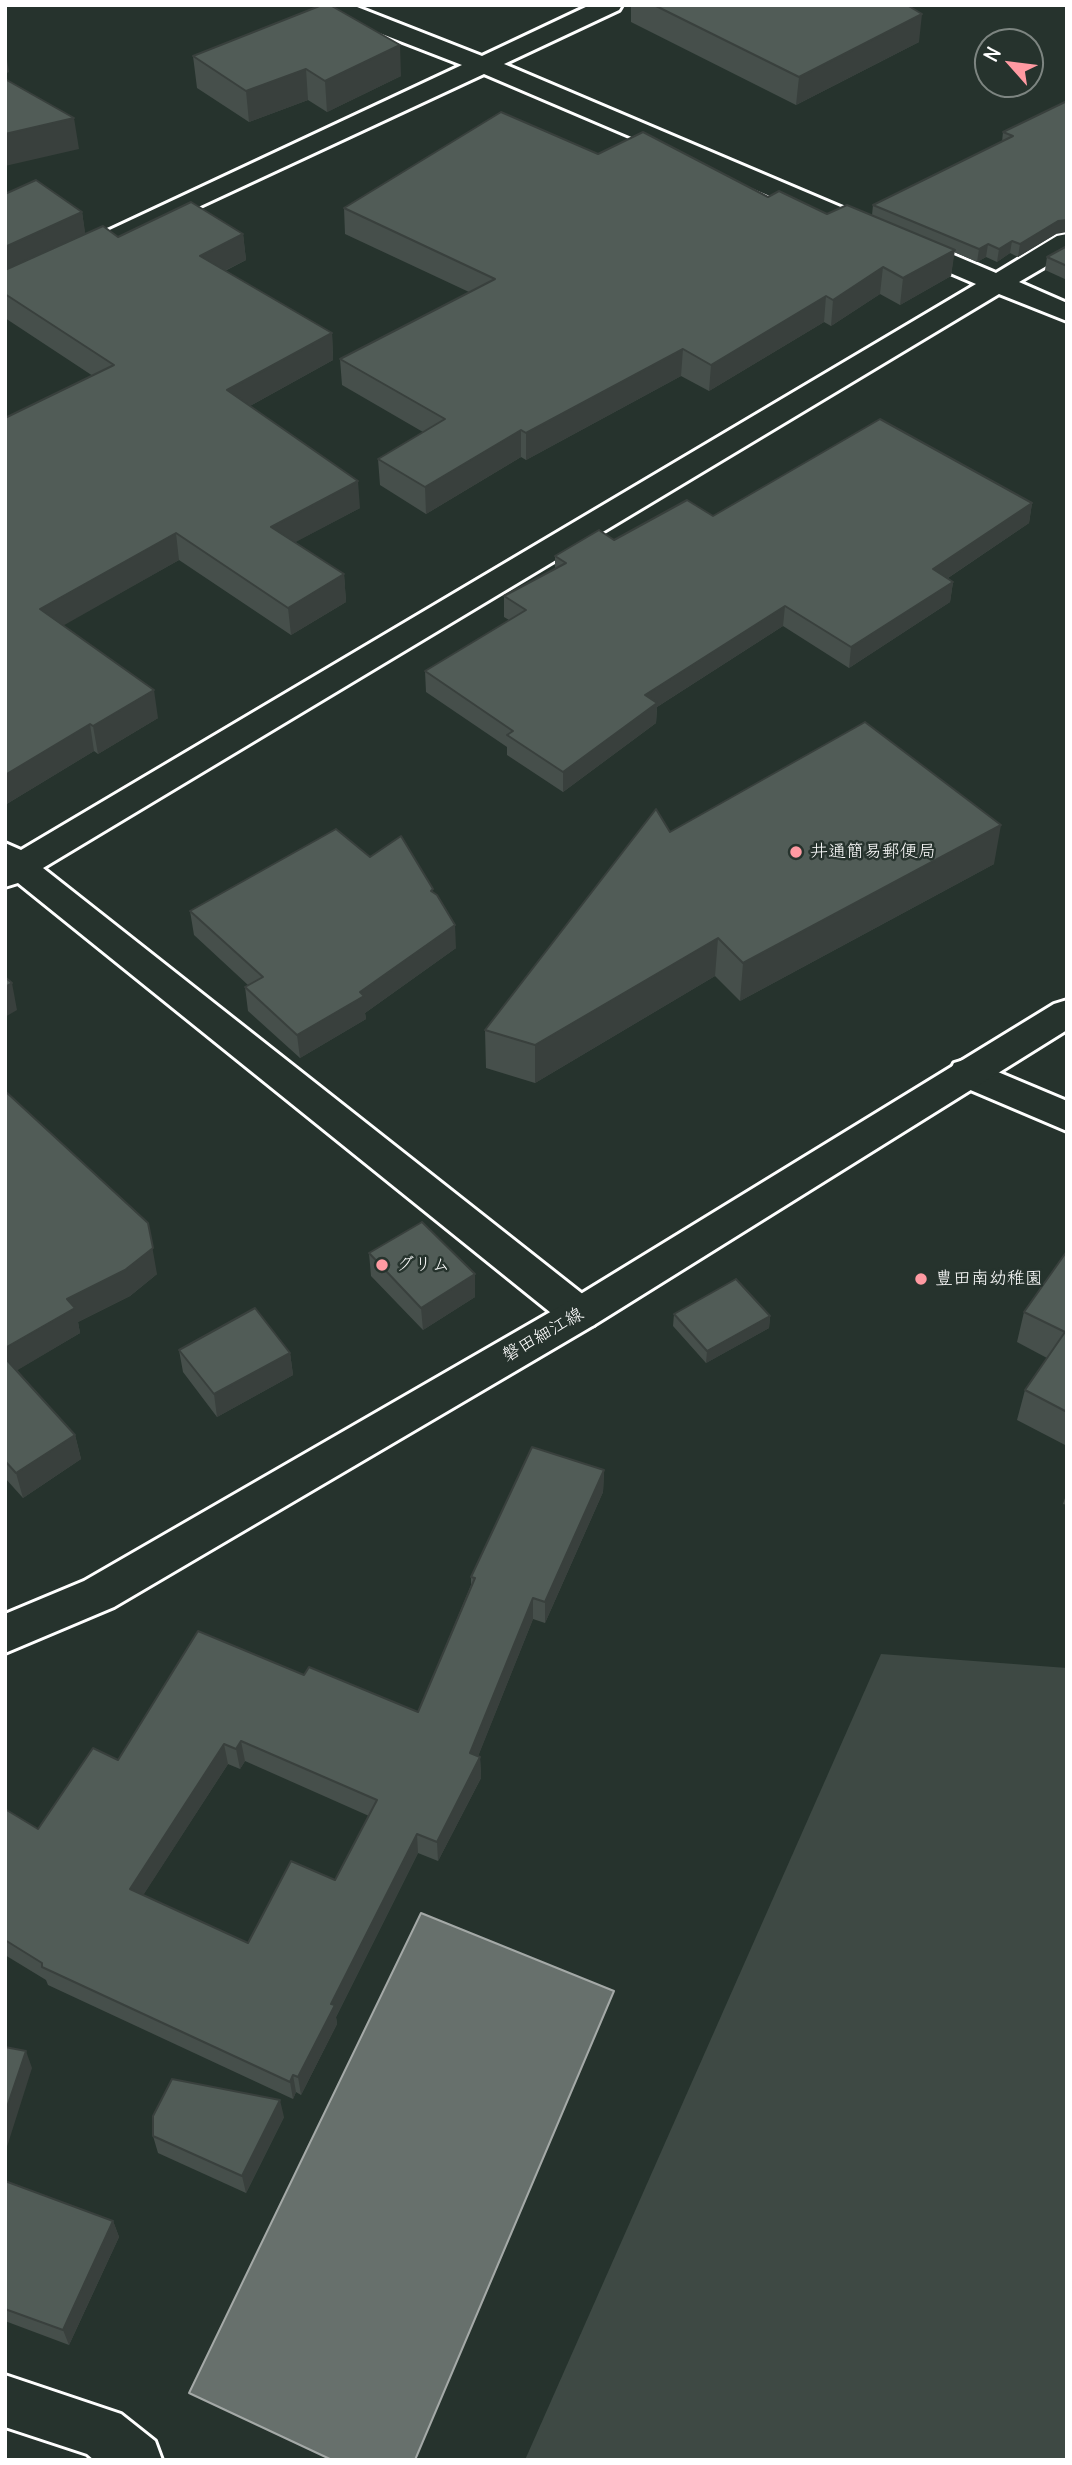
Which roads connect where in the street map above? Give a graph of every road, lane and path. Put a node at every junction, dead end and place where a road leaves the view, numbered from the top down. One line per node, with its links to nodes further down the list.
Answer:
1 (329, 5): 3 (street)
2 (610, 5): 3 (street)
3 (482, 64): 5 (street); 6 (street)
4 (1067, 242): 5 (street)
5 (1001, 283): 7 (street); 8 (street)
6 (5, 289)
7 (1067, 313)
8 (10, 866): 12 (street)
9 (1067, 1013): 10 (street, 磐田細江線)
10 (967, 1073): 11 (street); 12 (street, 磐田細江線)
11 (1067, 1117)
12 (580, 1314): 13 (street, 磐田細江線)
13 (99, 1594): 14 (street, 磐田細江線); 15 (street)
14 (5, 1634)
15 (5, 1657)
16 (5, 2401): 17 (street)
17 (136, 2460)

